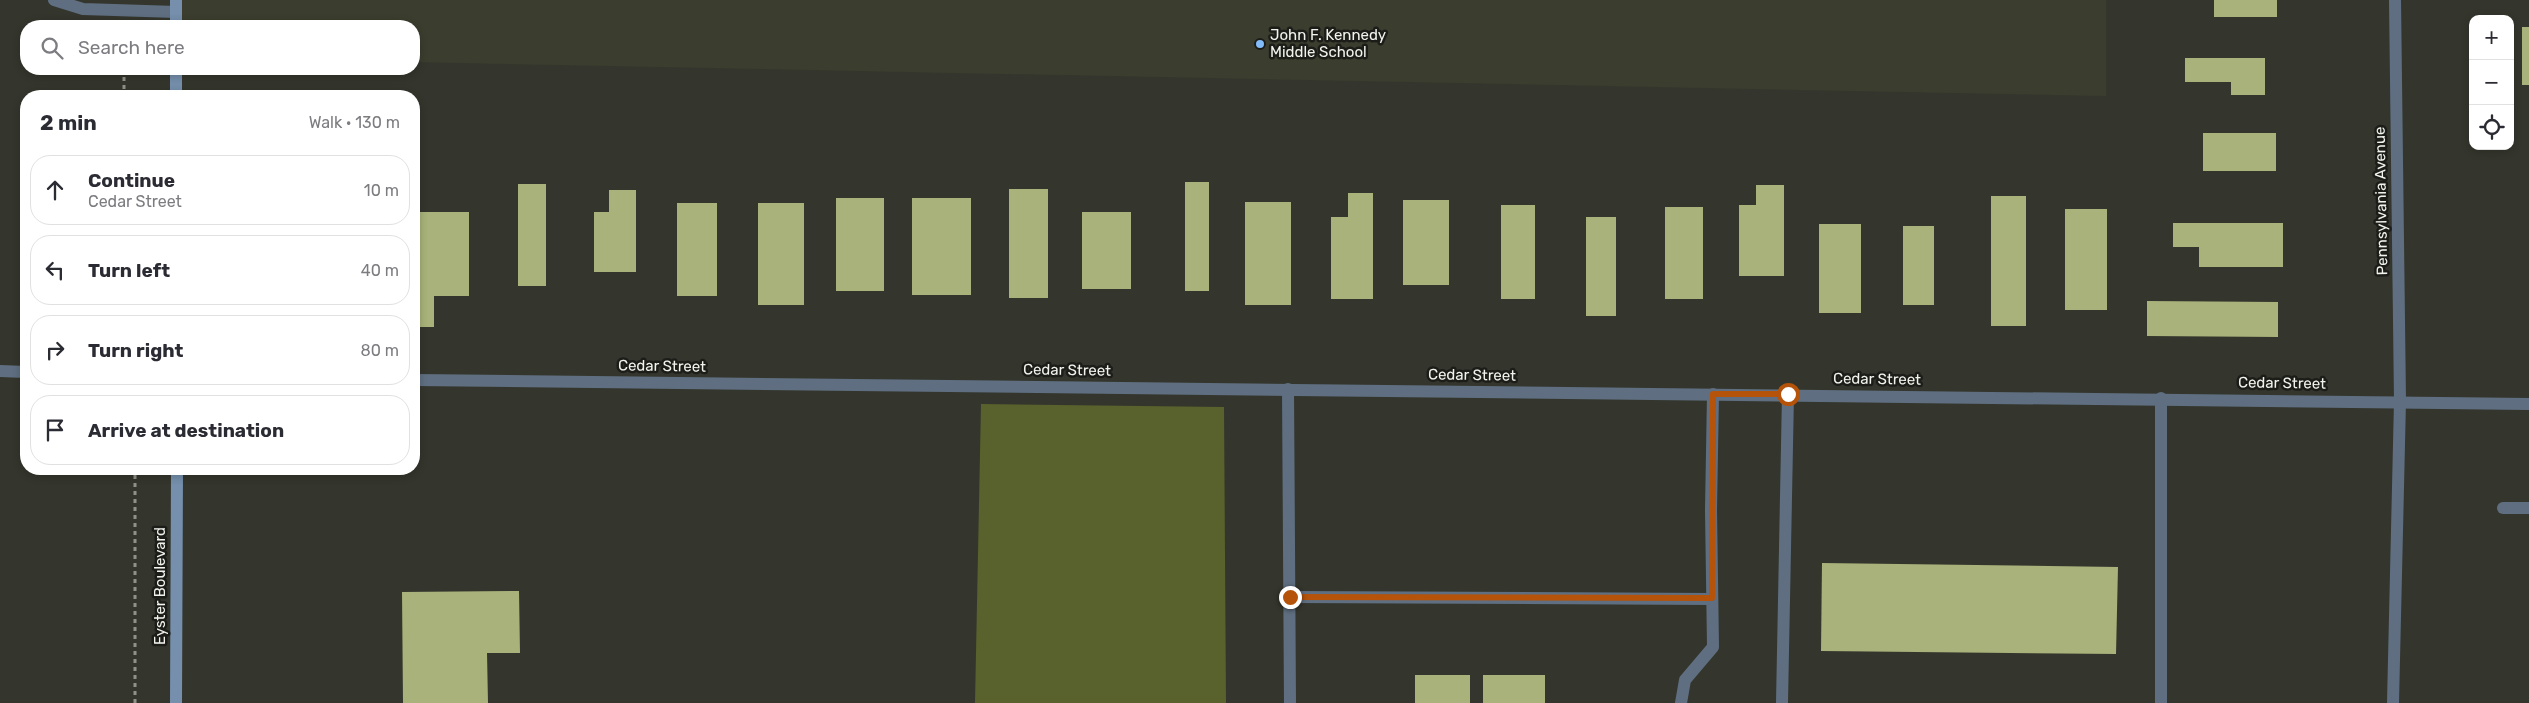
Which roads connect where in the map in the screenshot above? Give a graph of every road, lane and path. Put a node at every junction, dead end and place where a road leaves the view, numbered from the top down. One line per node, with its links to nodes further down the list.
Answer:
1 (54, 0): 3 (street)
2 (2395, 0): 16 (street, Pennsylvania Avenue)
3 (176, 6): 4 (street)
4 (176, 20)
5 (124, 75): 7 (path)
6 (176, 75): 8 (street)
7 (124, 90)
8 (176, 90)
9 (0, 371): 10 (street)
10 (20, 372)
11 (420, 380): 12 (street, Cedar Street)
12 (1288, 389): 13 (street, Cedar Street); 22 (street)
13 (1713, 394): 14 (street, Cedar Street); 23 (street)
14 (1788, 394): 15 (street, Cedar Street); 28 (street)
15 (2162, 398): 16 (street, Cedar Street); 29 (street)
16 (2400, 401): 17 (street, Cedar Street); 30 (street, Pennsylvania Avenue)
17 (2529, 404)
18 (135, 475): 24 (path)
19 (177, 475): 25 (street, Eyster Boulevard)
20 (2503, 508): 21 (street)
21 (2529, 508)
22 (1290, 597): 23 (street); 26 (street)
23 (1712, 598): 27 (street)
24 (135, 703)
25 (176, 703)
26 (1290, 703)
27 (1681, 703)
28 (1782, 703)
29 (2162, 703)
30 (2393, 703)

